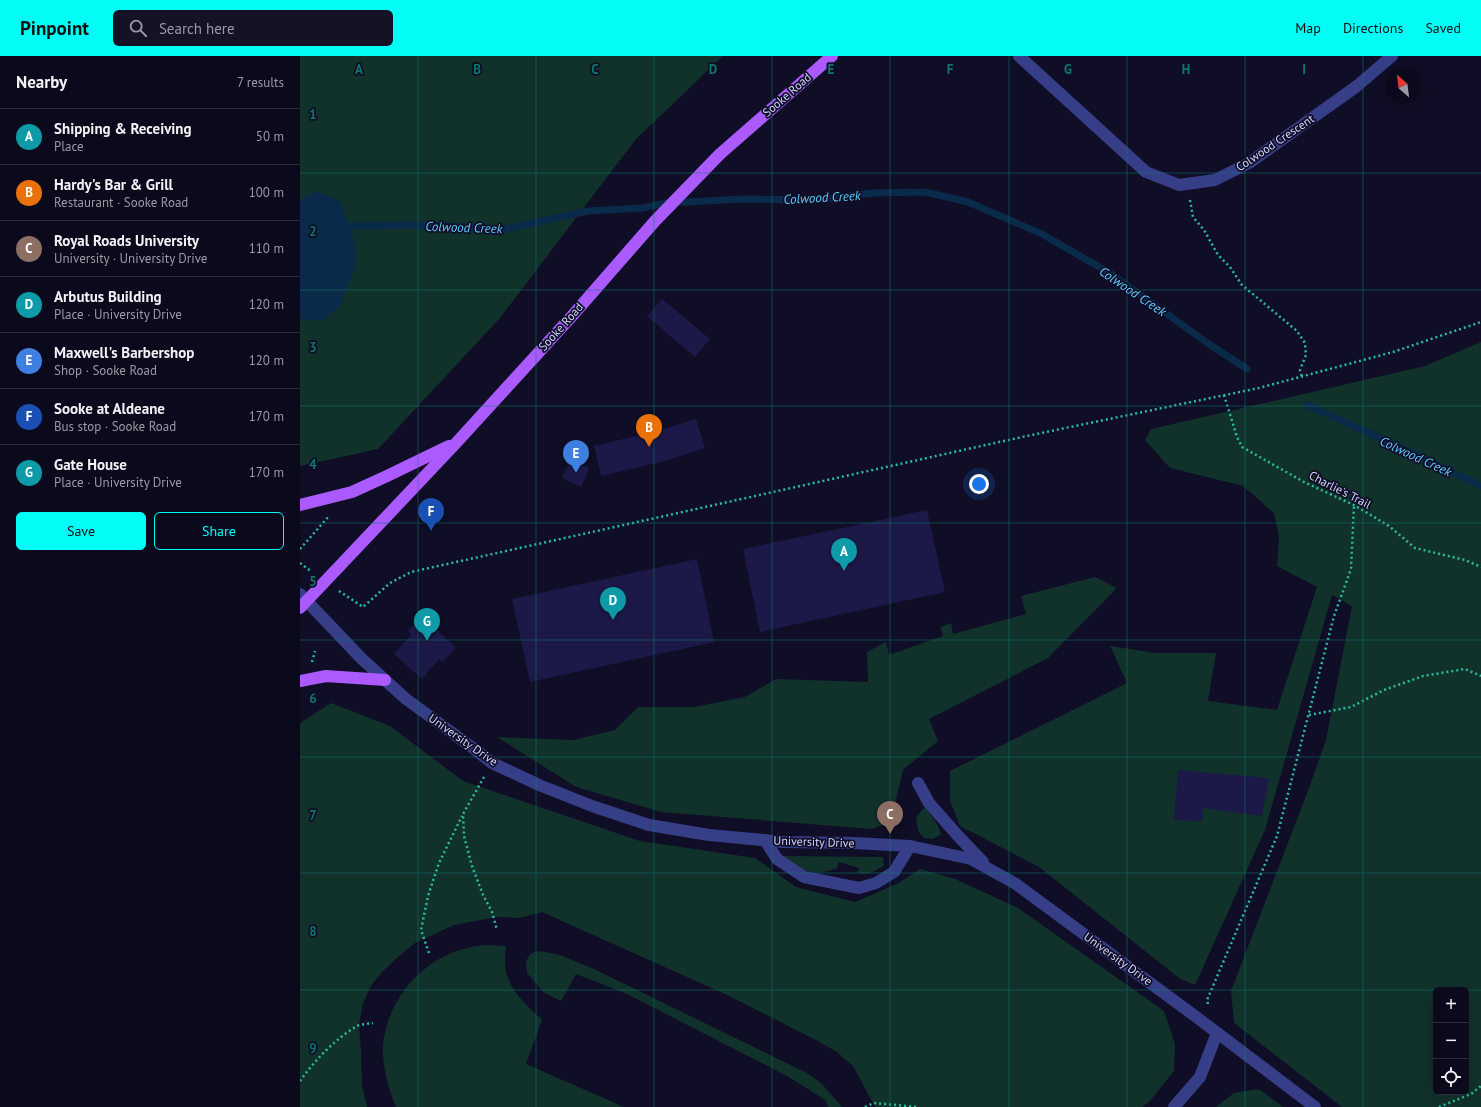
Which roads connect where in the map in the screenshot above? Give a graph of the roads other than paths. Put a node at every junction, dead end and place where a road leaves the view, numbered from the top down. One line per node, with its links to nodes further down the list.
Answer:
1 (832, 56): 4 (main road, Sooke Road)
2 (1019, 56): 3 (street, Colwood Crescent)
3 (1392, 56)
4 (457, 442): 5 (main road); 6 (main road, Sooke Road)
5 (300, 505)
6 (302, 600): 7 (street, University Drive)
7 (385, 680): 8 (main road); 10 (street, University Drive)
8 (300, 681)
9 (918, 783): 12 (street)
10 (765, 840): 11 (street, University Drive); 11 (street)
11 (910, 846): 12 (street, University Drive)
12 (993, 871): 13 (street, University Drive)
13 (1217, 1033): 14 (street); 15 (street, University Drive)
14 (1174, 1107)
15 (1315, 1107)

